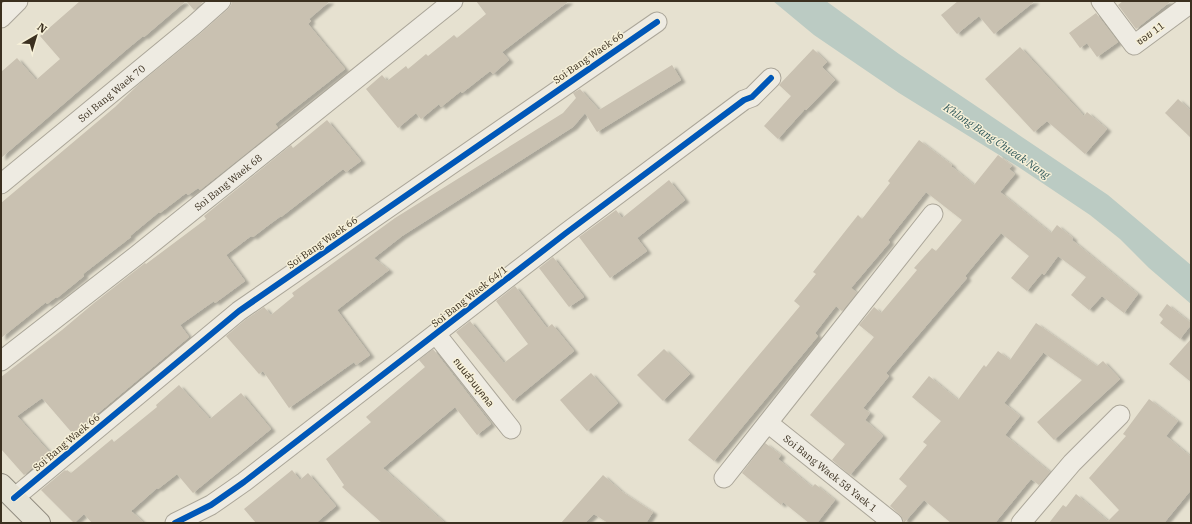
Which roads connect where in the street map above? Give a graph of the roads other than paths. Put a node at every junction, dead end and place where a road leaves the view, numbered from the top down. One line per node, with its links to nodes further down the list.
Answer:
1 (18, 1): 6 (street)
2 (221, 1): 9 (street, Soi Bang Waek 70)
3 (453, 1): 12 (street, Soi Bang Waek 68)
4 (1101, 1): 5 (street, ซอย 11)
5 (1191, 2)
6 (1, 18)
7 (657, 22): 17 (street, Soi Bang Waek 66)
8 (770, 78): 11 (street, Soi Bang Waek 64/1)
9 (1, 184)
10 (934, 214): 14 (street)
11 (436, 334): 15 (street, ถนนส่วนบุคคล); 19 (street, Soi Bang Waek 64/1)
12 (1, 361)
13 (1120, 415): 21 (street)
14 (768, 423): 16 (street); 20 (street, Soi Bang Waek 58 Yaek 1)
15 (511, 429)
16 (724, 478)
17 (8, 491): 18 (main road)
18 (39, 523)
19 (175, 523)
20 (893, 523)
21 (1021, 523)

